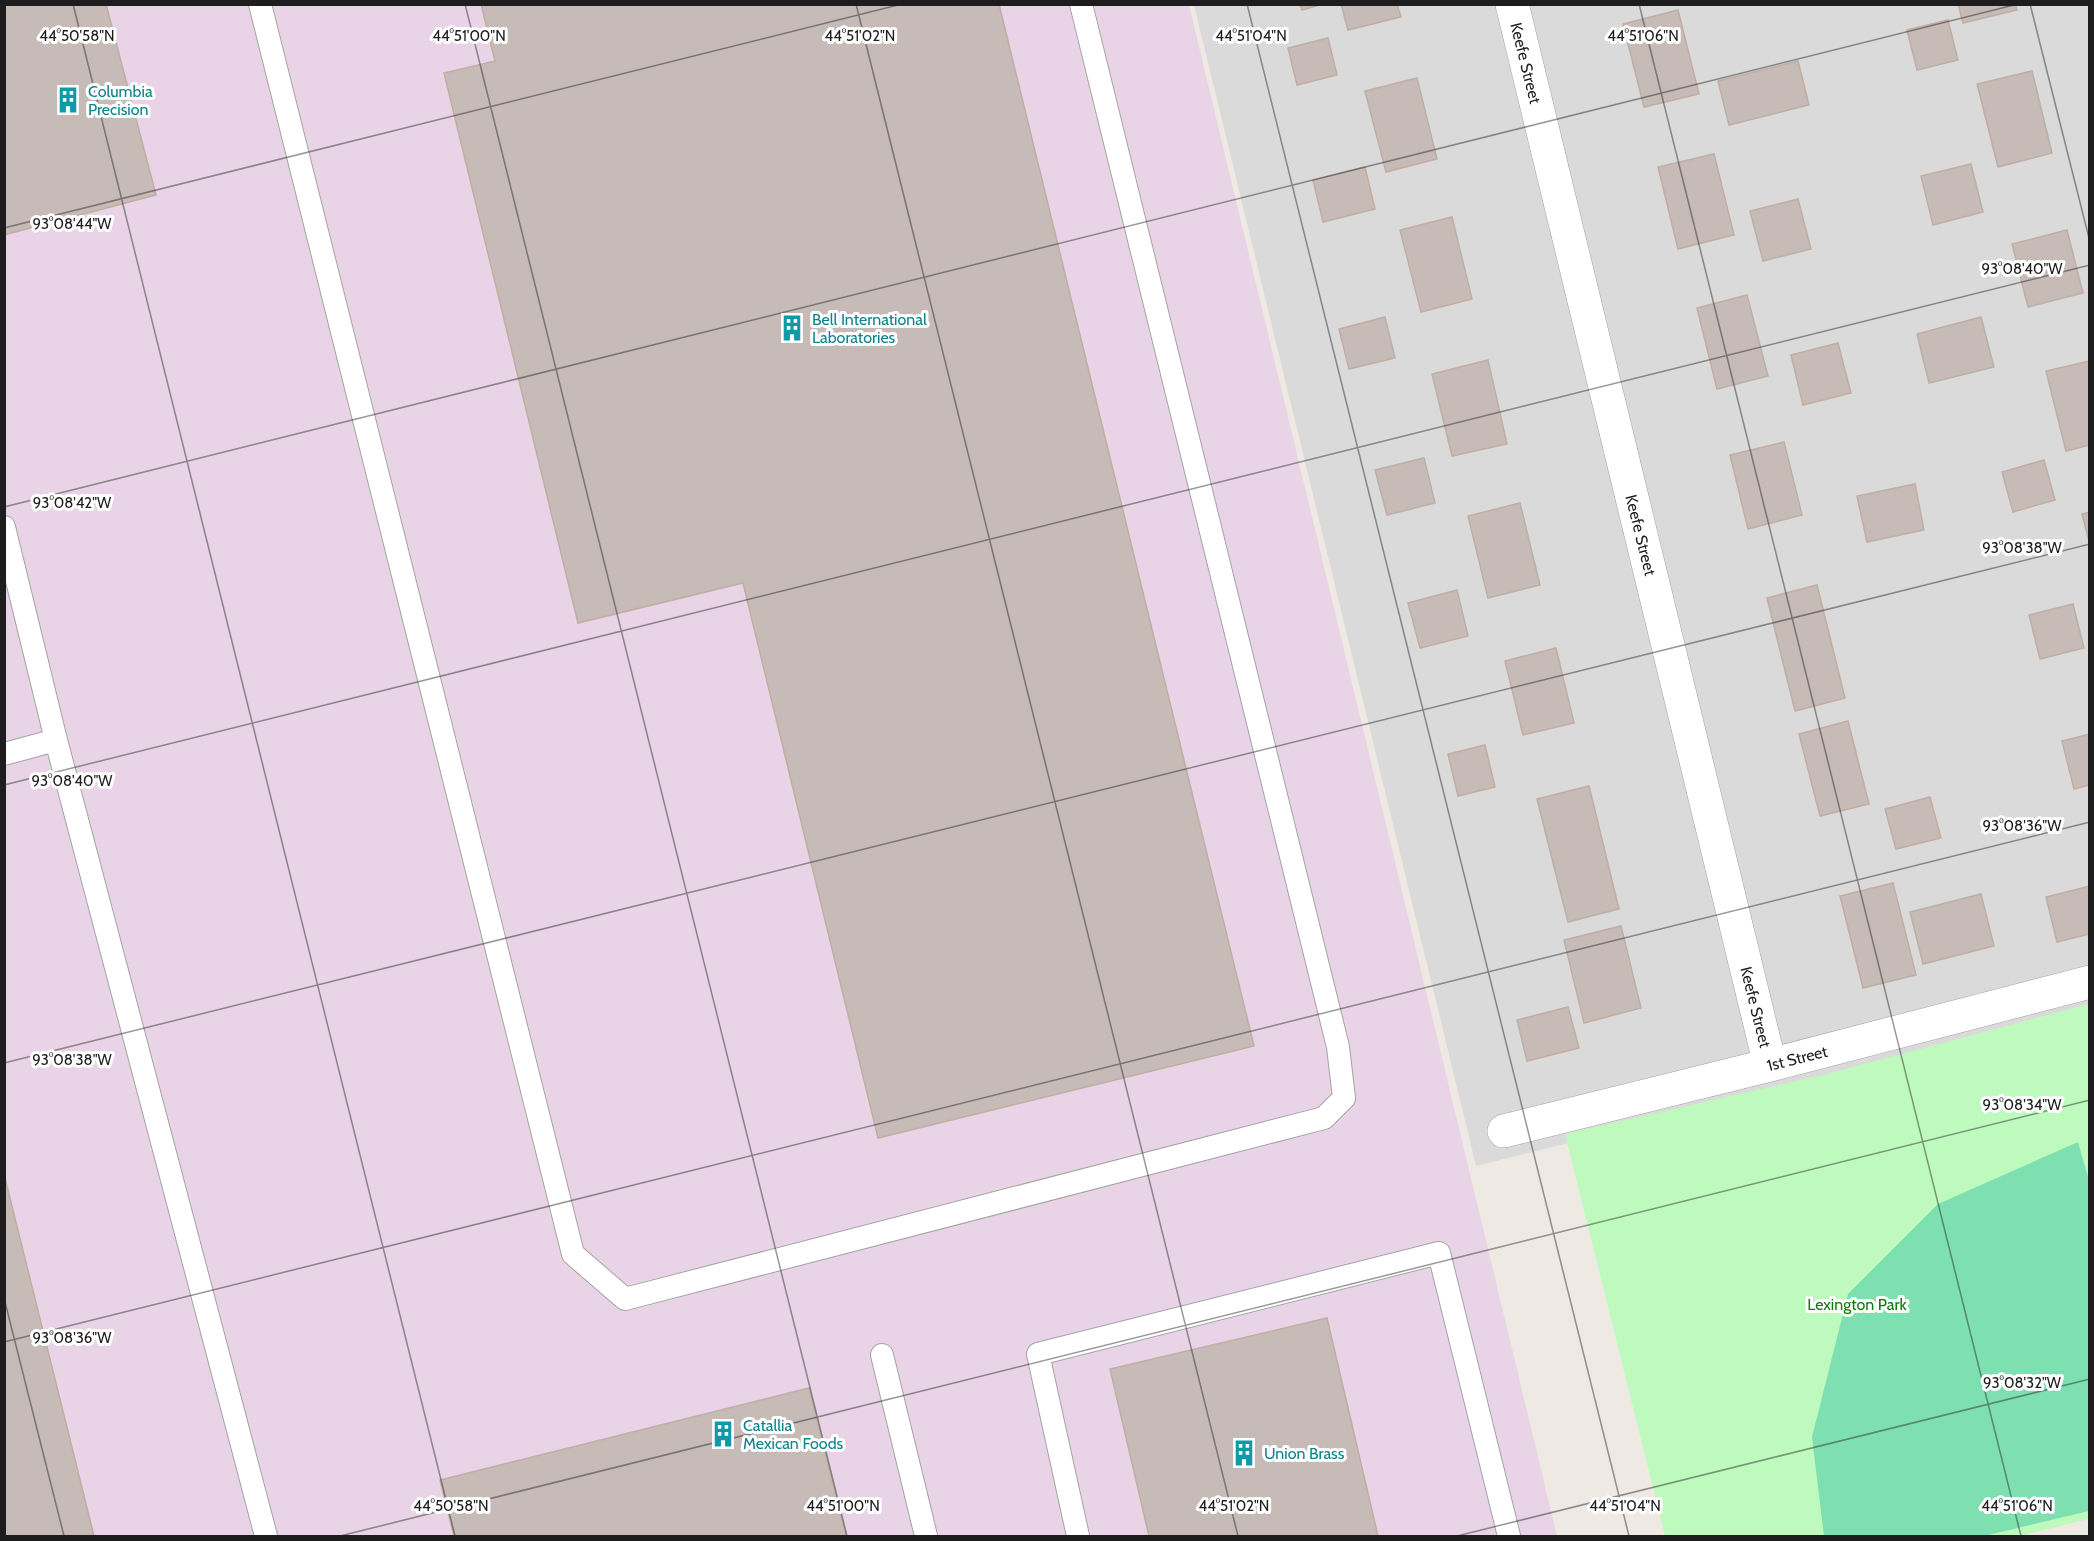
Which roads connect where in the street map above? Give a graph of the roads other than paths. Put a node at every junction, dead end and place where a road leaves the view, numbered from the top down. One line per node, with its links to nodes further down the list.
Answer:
1 (260, 4): 2 (lane)
2 (1081, 4)
3 (1512, 4): 8 (street, Keefe Street)
4 (4, 527): 5 (lane)
5 (56, 740): 6 (lane); 11 (lane)
6 (4, 753)
7 (2090, 982): 8 (street, 1st Street)
8 (1770, 1065): 9 (street, 1st Street)
9 (1504, 1131)
10 (882, 1355): 12 (lane)
11 (266, 1536)
12 (926, 1536)
13 (1078, 1536): 14 (lane)
14 (1509, 1536)

